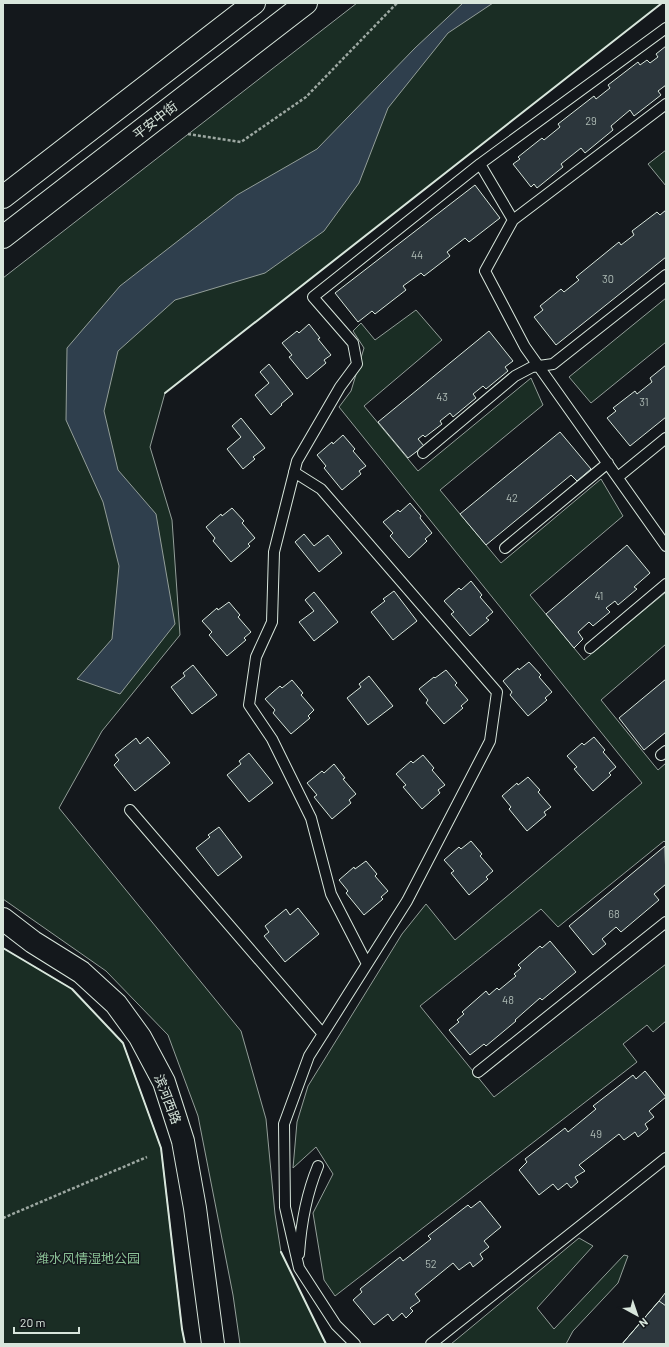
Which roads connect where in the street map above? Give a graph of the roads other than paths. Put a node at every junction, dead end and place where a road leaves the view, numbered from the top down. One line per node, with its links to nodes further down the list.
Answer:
1 (254, 3): 6 (main road)
2 (306, 3): 8 (main road, 平安中街)
3 (666, 28): 5 (lane)
4 (666, 104): 7 (lane)
5 (480, 164): 7 (lane); 14 (lane)
6 (3, 197)
7 (514, 220): 10 (lane)
8 (3, 237)
9 (666, 275): 10 (lane)
10 (539, 366): 12 (lane); 13 (lane)
11 (666, 438): 15 (lane)
12 (423, 453)
13 (608, 463): 15 (lane); 17 (lane)
14 (294, 472): 23 (lane); 23 (lane)
15 (618, 477): 16 (lane)
16 (666, 546)
17 (505, 548)
18 (666, 584): 19 (lane)
19 (590, 648)
20 (130, 810): 24 (lane)
21 (3, 919): 29 (main road, 滨河西路)
22 (666, 922): 25 (lane)
23 (367, 964): 24 (lane)
24 (323, 1034): 28 (lane)
25 (478, 1072)
26 (666, 1158): 31 (lane)
27 (318, 1166): 28 (lane)
28 (299, 1268): 30 (lane)
29 (213, 1344)
30 (355, 1344)
31 (431, 1344)

